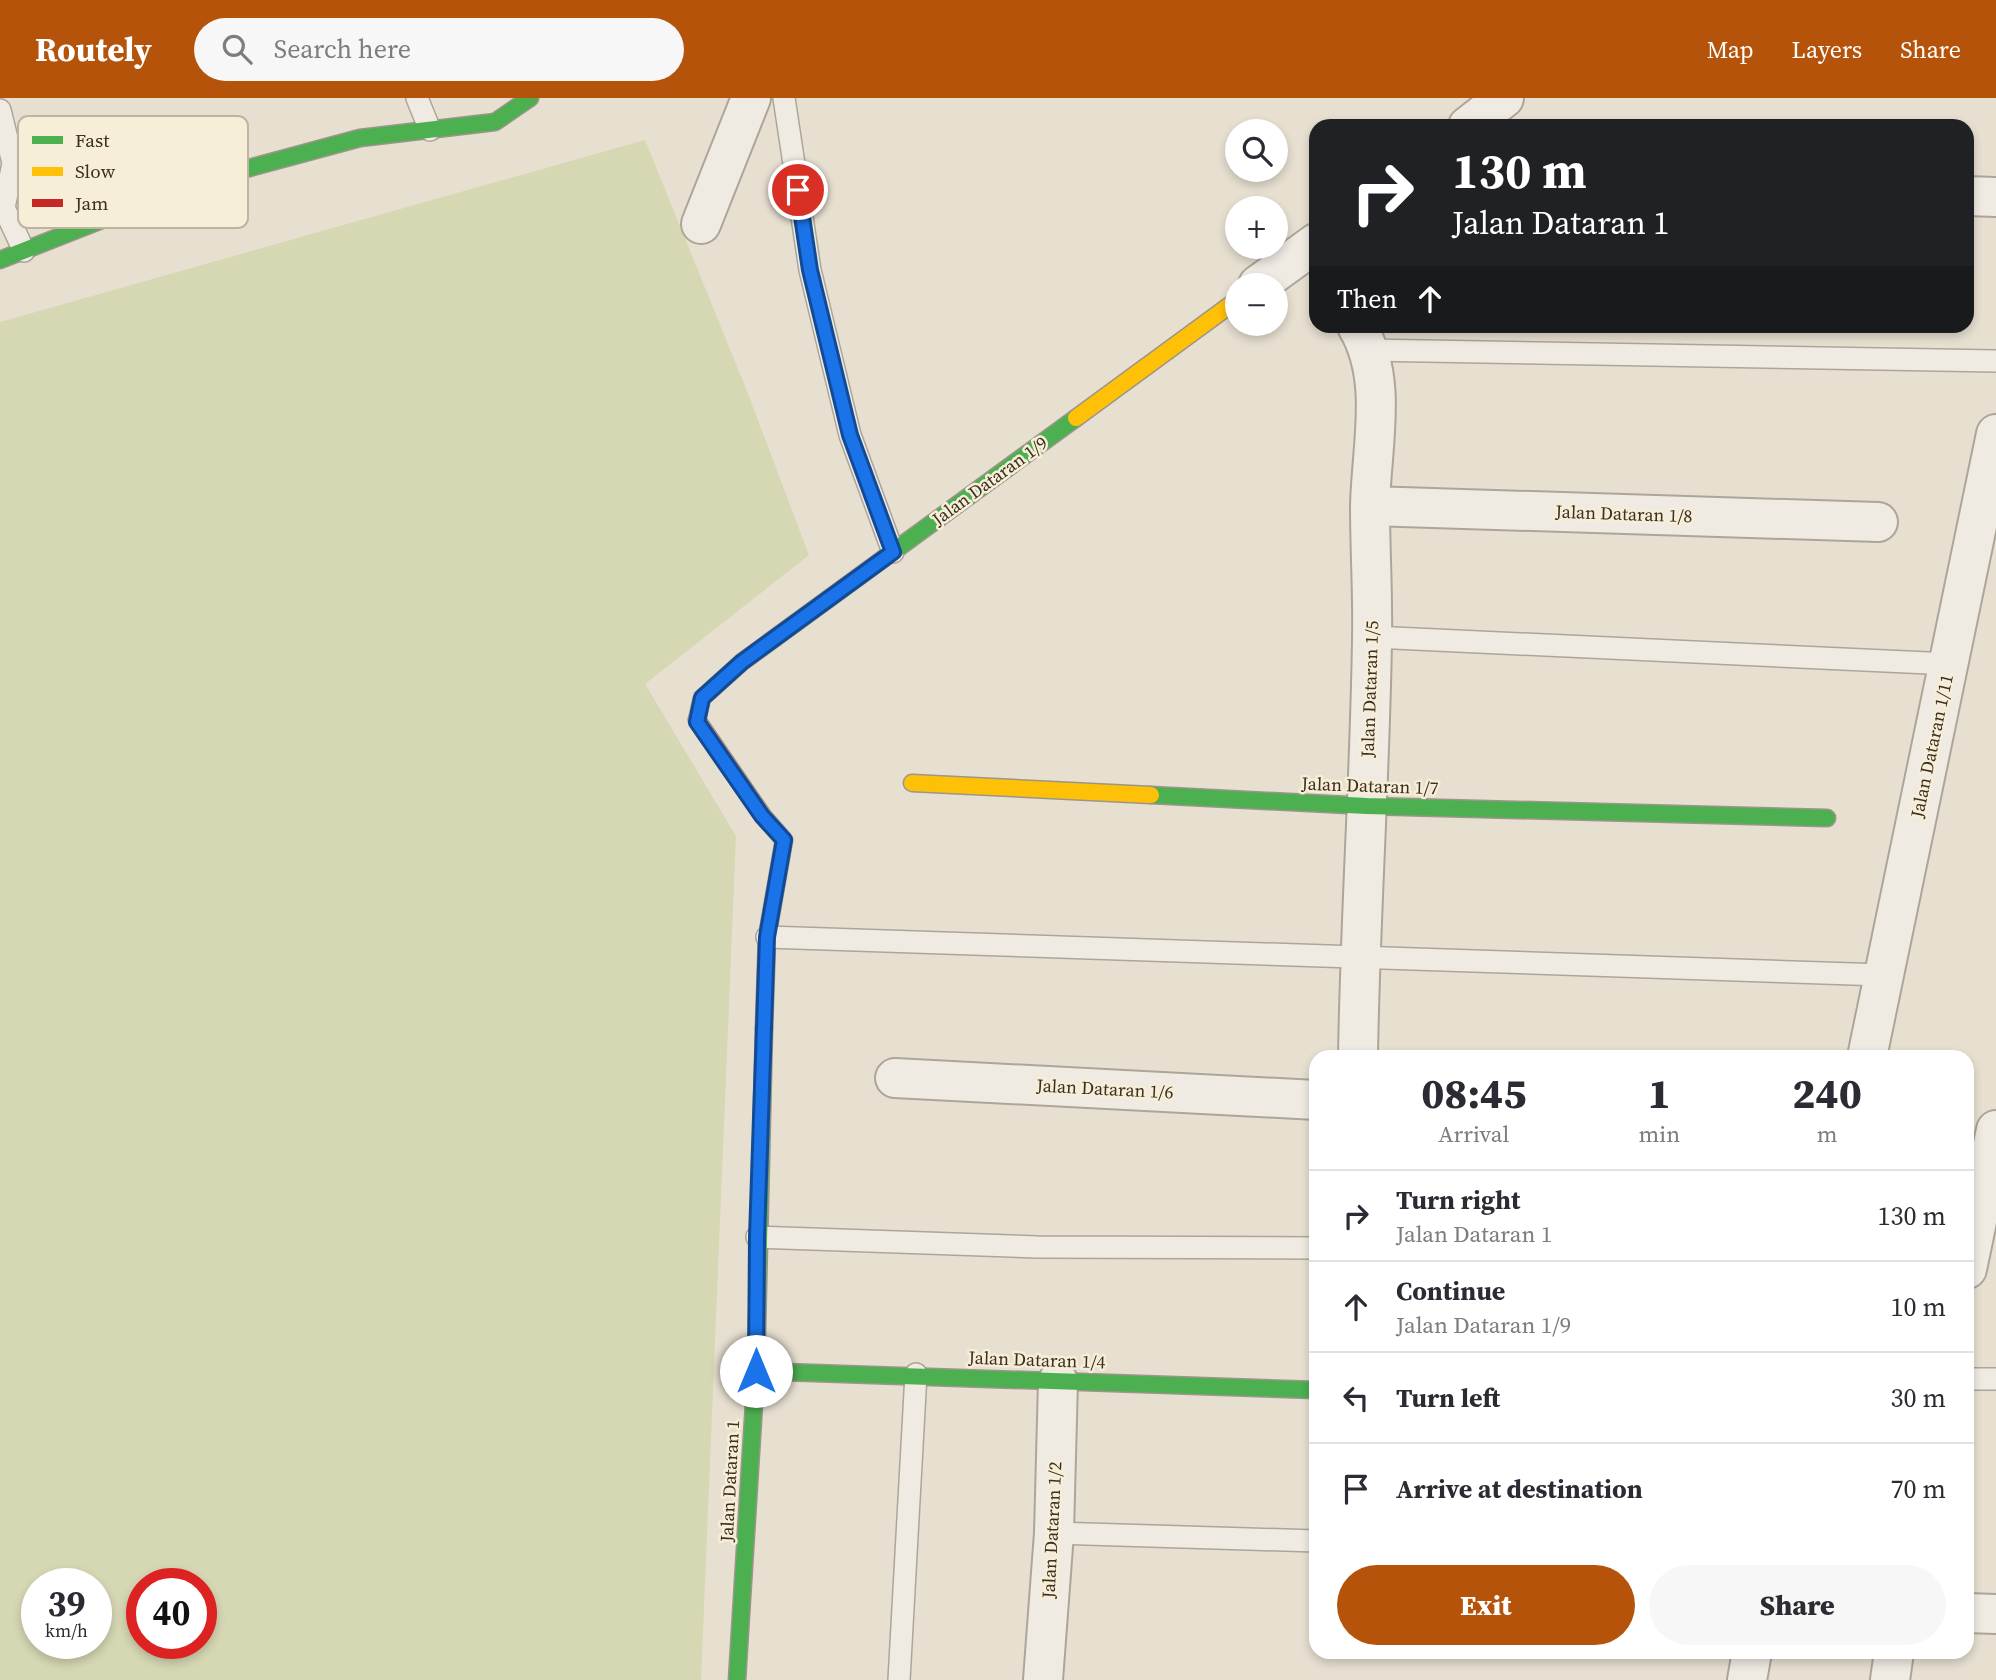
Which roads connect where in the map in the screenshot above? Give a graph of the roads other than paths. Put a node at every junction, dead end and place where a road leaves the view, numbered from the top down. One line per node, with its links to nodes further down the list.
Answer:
1 (417, 98): 8 (lane)
2 (530, 98): 8 (street)
3 (751, 98): 12 (street)
4 (784, 98): 24 (lane)
5 (1504, 98): 7 (street)
6 (0, 110): 14 (lane)
7 (1477, 119)
8 (430, 130): 9 (street)
9 (248, 168)
10 (1974, 196): 11 (street)
11 (1996, 197)
12 (701, 224)
13 (82, 228): 14 (street)
14 (24, 251): 16 (street)
15 (1309, 253): 17 (street)
16 (0, 260)
17 (1277, 273)
18 (1225, 309): 24 (street, Jalan Dataran 1/9)
19 (1363, 337): 20 (lane); 22 (street, Jalan Dataran 1/5)
20 (1996, 361)
21 (1996, 434): 27 (street, Jalan Dataran 1/11)
22 (1370, 506): 23 (street, Jalan Dataran 1/8); 25 (street, Jalan Dataran 1/5)
23 (1878, 522)
24 (893, 552): 26 (street, Jalan Dataran 1/9)
25 (1373, 637): 27 (lane); 29 (street, Jalan Dataran 1/5)
26 (742, 662): 31 (street, Jalan Dataran 1)
27 (1950, 664): 33 (street, Jalan Dataran 1/11)
28 (912, 783): 29 (street, Jalan Dataran 1/7)
29 (1367, 806): 30 (street, Jalan Dataran 1/7); 32 (street, Jalan Dataran 1/5)
30 (1828, 818)
31 (767, 937): 32 (lane); 39 (street, Jalan Dataran 1)
32 (1359, 956): 33 (lane); 34 (street, Jalan Dataran 1/5)
33 (1883, 975): 35 (street, Jalan Dataran 1/11)
34 (1358, 1050)
35 (1868, 1050)
36 (895, 1078): 37 (street, Jalan Dataran 1/6)
37 (1309, 1100)
38 (1994, 1149): 40 (street)
39 (757, 1237): 41 (lane); 42 (street, Jalan Dataran 1)
40 (1974, 1238)
41 (1309, 1248)
42 (756, 1371): 43 (street, Jalan Dataran 1/4); 54 (street, Jalan Dataran 1)
43 (916, 1374): 46 (street, Jalan Dataran 1/4); 55 (lane)
44 (1974, 1379): 45 (lane)
45 (1996, 1380)
46 (1058, 1381): 47 (street, Jalan Dataran 1/4); 48 (street, Jalan Dataran 1/2)
47 (1309, 1390)
48 (1054, 1533): 49 (lane); 56 (street, Jalan Dataran 1/2)
49 (1309, 1541)
50 (1974, 1613): 51 (street)
51 (1996, 1614)
52 (1751, 1659): 57 (street)
53 (1893, 1659): 58 (street)
54 (737, 1680)
55 (899, 1680)
56 (1043, 1680)
57 (1747, 1680)
58 (1890, 1680)

